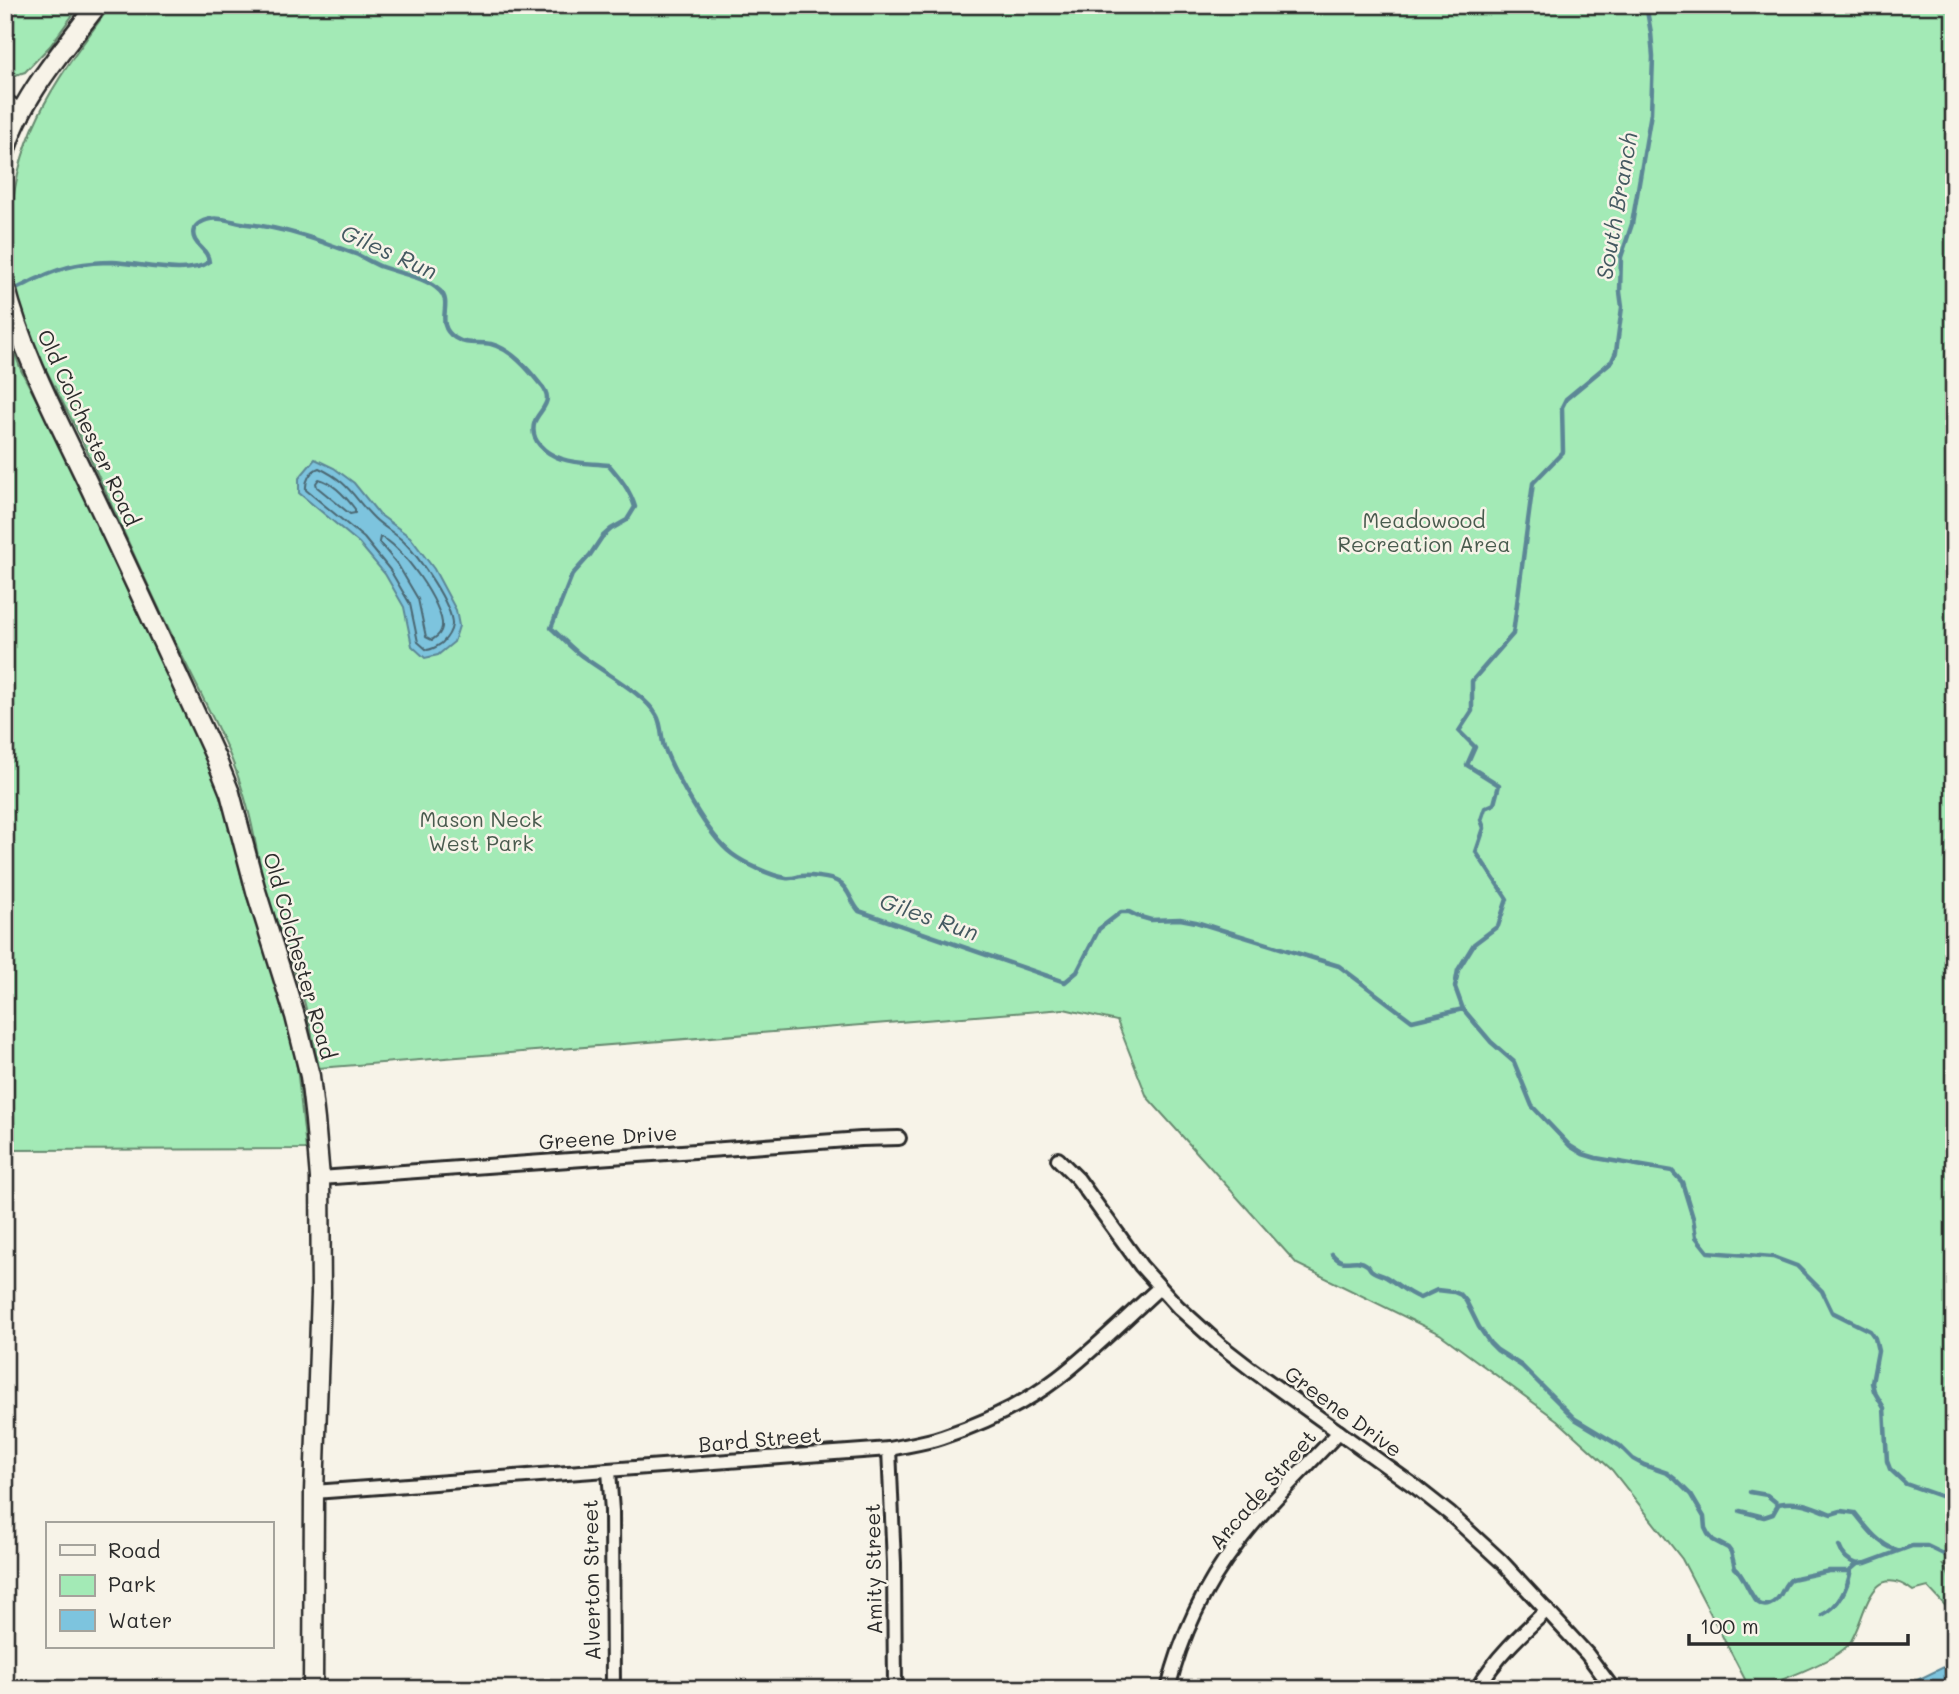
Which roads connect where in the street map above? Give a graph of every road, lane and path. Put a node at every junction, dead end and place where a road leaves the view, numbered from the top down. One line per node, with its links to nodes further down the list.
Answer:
1 (97, 5): 3 (street)
2 (5, 103): 3 (street)
3 (20, 115): 4 (street)
4 (5, 152)
5 (5, 285): 8 (street, Old Colchester Road)
6 (899, 1138): 8 (street, Greene Drive)
7 (1058, 1159): 9 (street, Greene Drive)
8 (320, 1178): 13 (street, Old Colchester Road)
9 (1159, 1288): 10 (street, Greene Drive); 11 (street, Bard Street)
10 (1339, 1432): 14 (street, Greene Drive); 18 (street, Arcade Street)
11 (889, 1449): 12 (street, Bard Street); 17 (street, Amity Street)
12 (609, 1471): 13 (street, Bard Street); 16 (street, Alverton Street)
13 (314, 1492): 15 (street, Old Colchester Road)
14 (1547, 1610): 19 (street); 20 (street, Greene Drive)
15 (313, 1689)
16 (613, 1689)
17 (895, 1689)
18 (1168, 1689)
19 (1477, 1689)
20 (1613, 1689)

